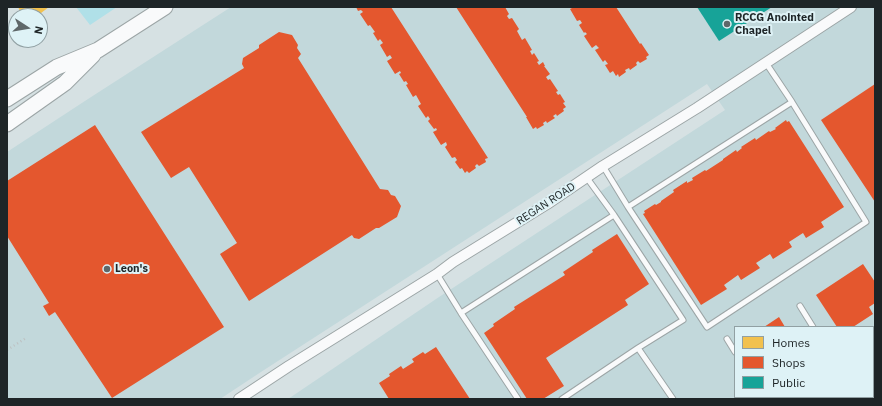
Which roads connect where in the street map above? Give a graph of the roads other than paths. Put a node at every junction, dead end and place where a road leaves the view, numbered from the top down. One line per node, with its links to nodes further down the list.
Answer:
1 (165, 7): 3 (main road)
2 (851, 7): 4 (street, REGAN ROAD)
3 (98, 50): 5 (main road); 7 (main road)
4 (766, 63): 6 (lane); 8 (street, REGAN ROAD)
5 (7, 99)
6 (792, 102): 10 (lane); 10 (lane)
7 (7, 124)
8 (603, 166): 9 (street, REGAN ROAD); 10 (lane)
9 (587, 178): 11 (lane); 12 (street, REGAN ROAD)
10 (628, 206)
11 (614, 215): 14 (lane); 17 (lane)
12 (437, 274): 14 (lane); 19 (street, REGAN ROAD)
13 (800, 306): 15 (lane)
14 (461, 313): 20 (lane)
15 (812, 326)
16 (727, 339): 18 (lane)
17 (638, 348): 21 (lane); 22 (lane)
18 (734, 350)
19 (238, 399)
20 (518, 399)
21 (562, 399)
22 (673, 399)

